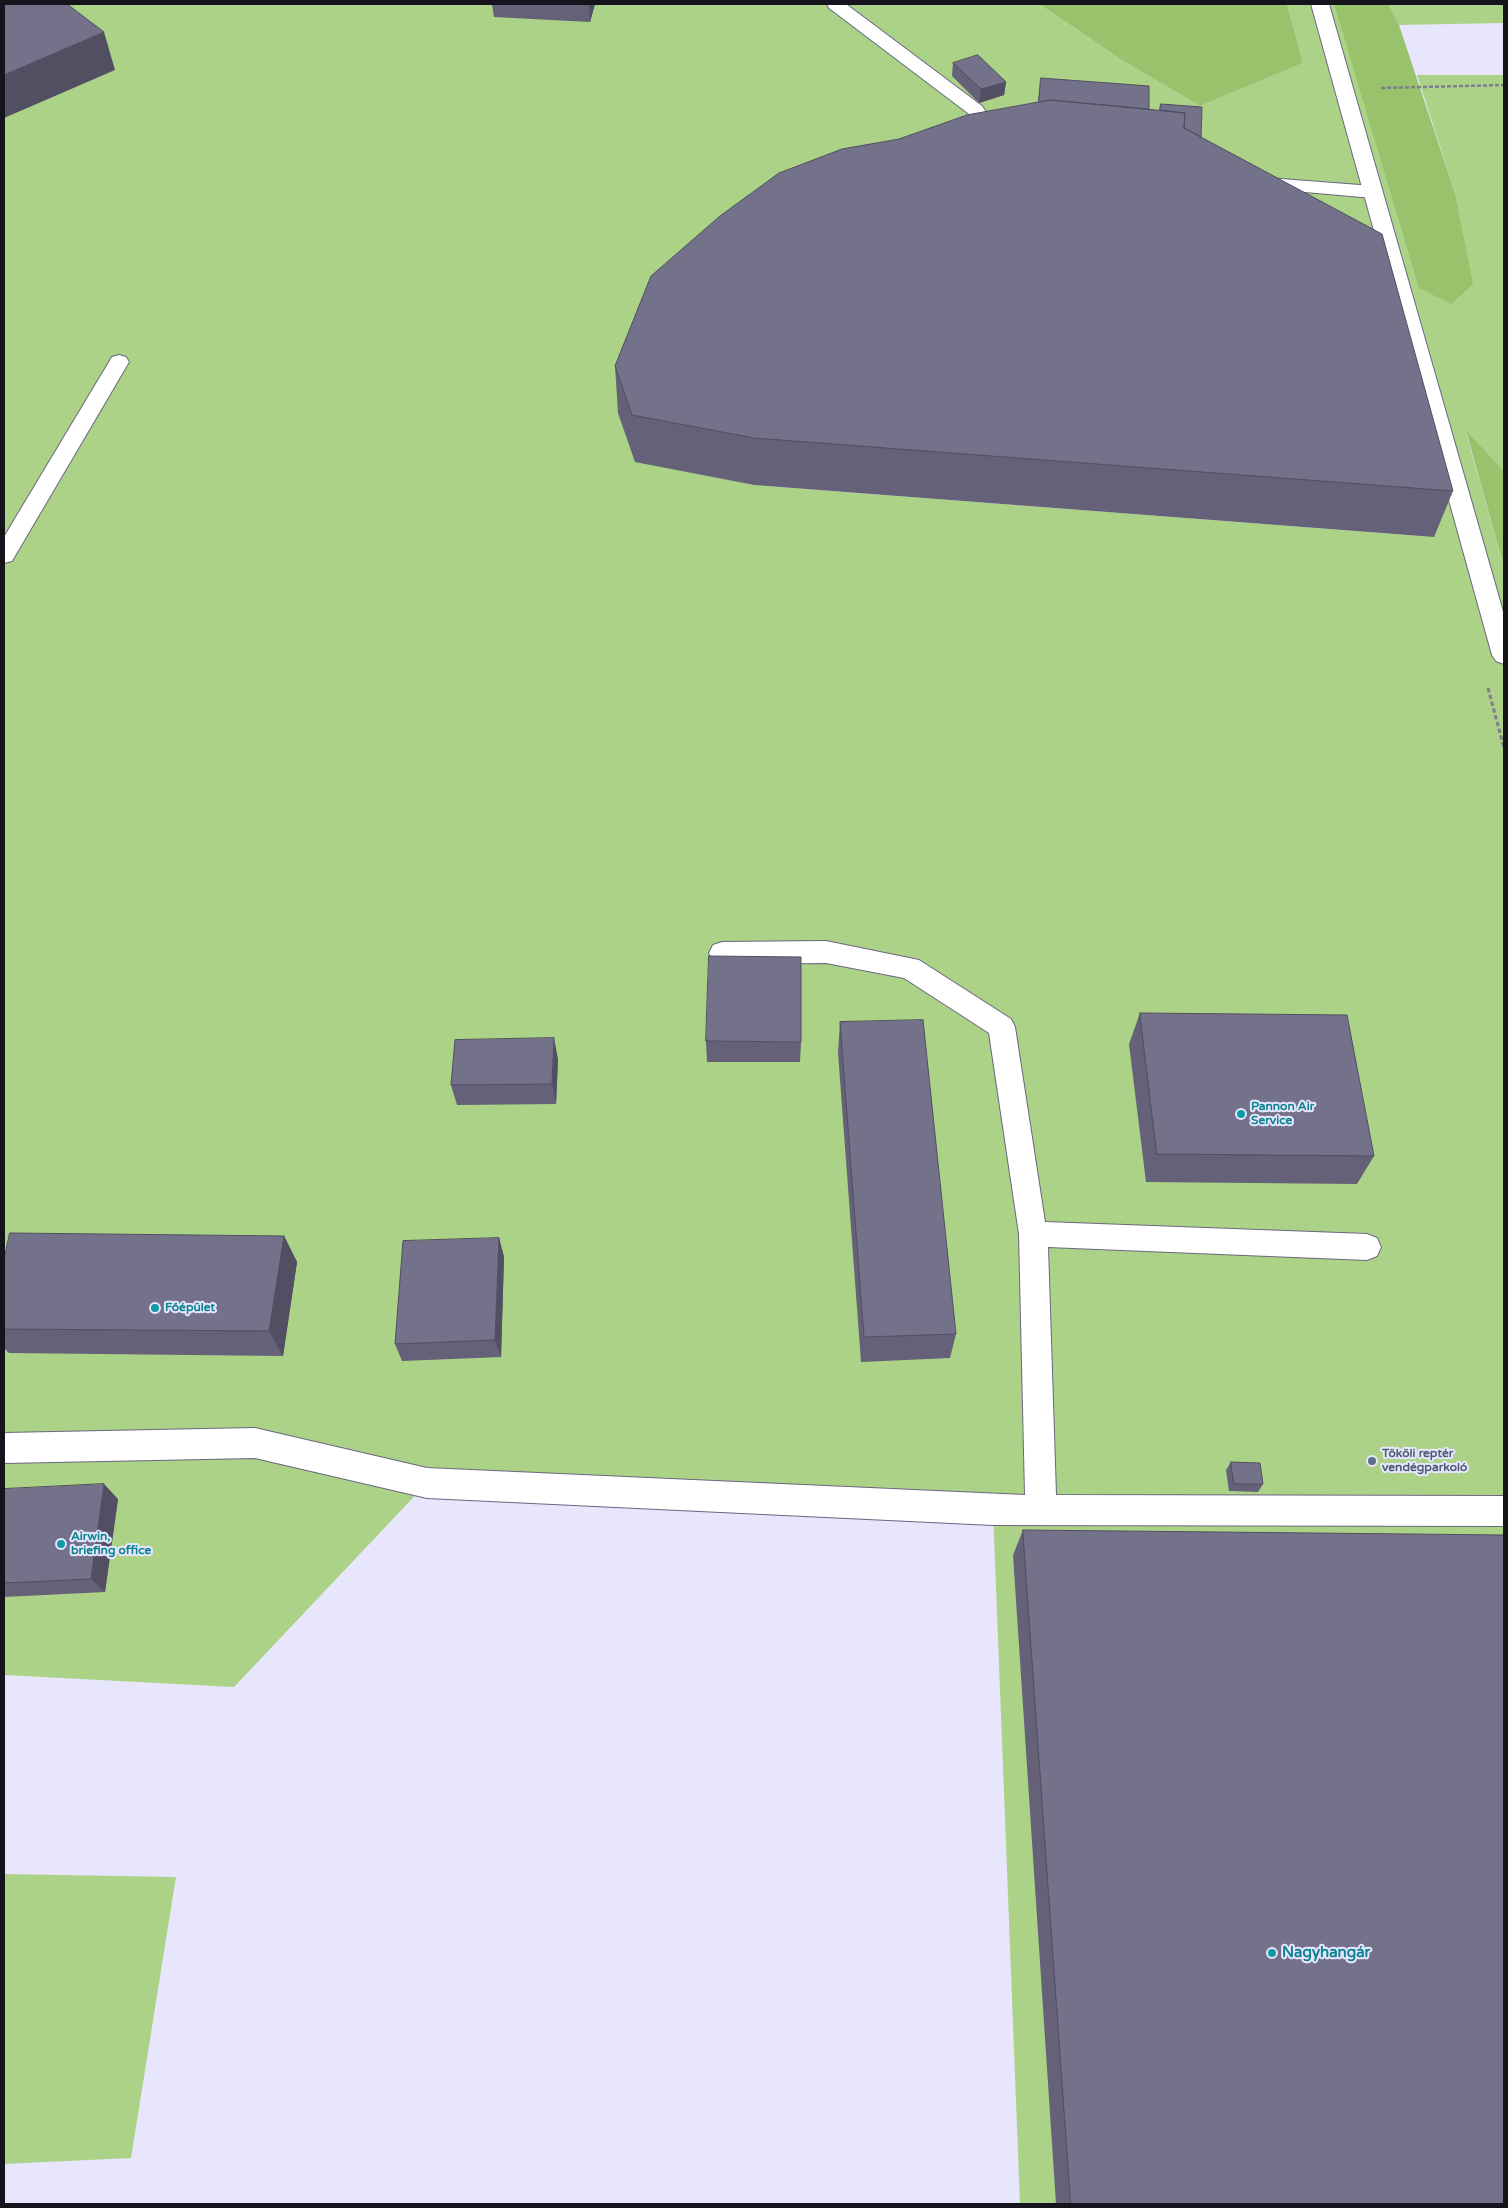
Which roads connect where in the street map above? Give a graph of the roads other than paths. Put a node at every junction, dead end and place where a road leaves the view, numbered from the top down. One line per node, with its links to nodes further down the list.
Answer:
1 (835, 4): 3 (main road)
2 (1320, 4): 5 (main road)
3 (1013, 158)
4 (1242, 182): 5 (main road)
5 (1373, 192): 8 (main road)
6 (119, 362): 7 (main road)
7 (4, 555)
8 (1504, 655)
9 (722, 953): 10 (main road)
10 (1034, 1234): 11 (main road); 13 (main road)
11 (1367, 1246)
12 (4, 1448): 13 (main road)
13 (1041, 1510): 14 (main road)
14 (1504, 1511)

